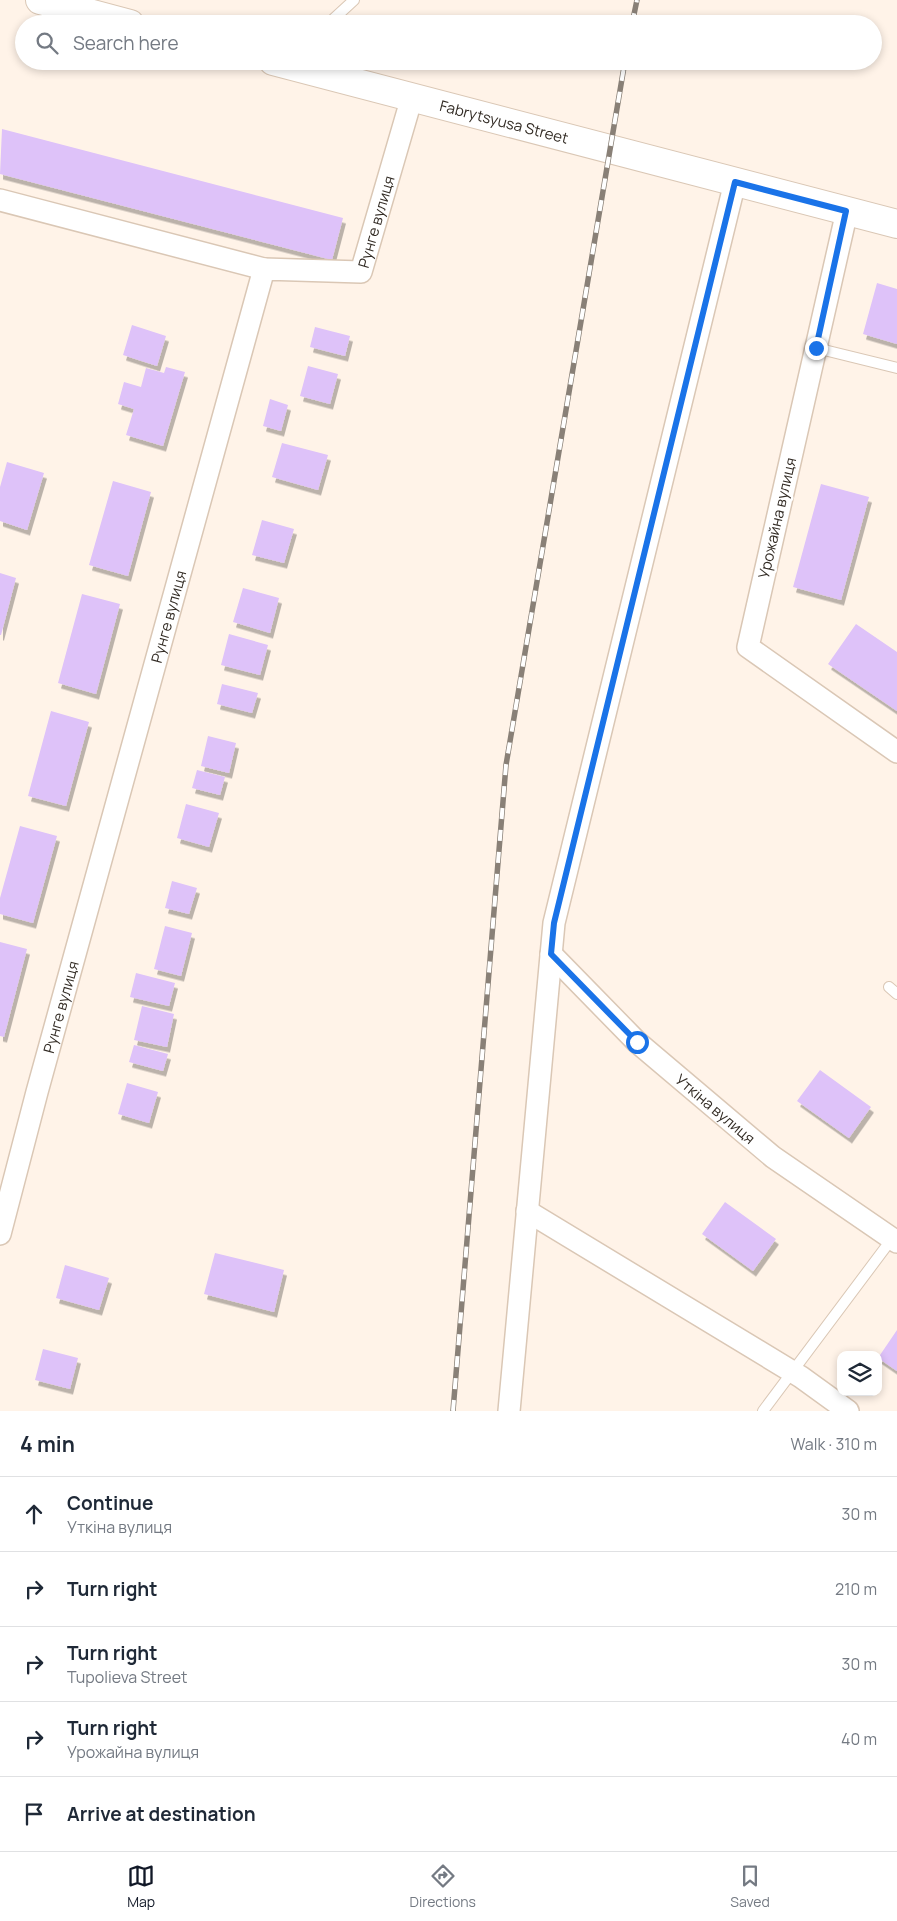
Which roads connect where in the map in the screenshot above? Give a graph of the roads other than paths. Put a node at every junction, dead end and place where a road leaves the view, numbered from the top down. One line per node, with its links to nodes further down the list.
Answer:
1 (40, 0): 3 (main road)
2 (354, 0): 4 (lane)
3 (96, 15)
4 (338, 15)
5 (322, 70): 6 (main road, Fabrytsyusa Street)
6 (412, 97): 7 (main road, Fabrytsyusa Street); 11 (street, Рунге вулиця)
7 (735, 182): 9 (main road, Fabrytsyusa Street); 15 (street)
8 (0, 200): 11 (street)
9 (846, 211): 10 (main road, Fabrytsyusa Street); 12 (street, Урожайна вулиця)
10 (897, 224)
11 (264, 269): 17 (street, Рунге вулиця)
12 (816, 348): 13 (lane); 14 (street, Урожайна вулиця)
13 (897, 368)
14 (897, 752)
15 (551, 954): 16 (street); 18 (street, Уткiна вулиця)
16 (527, 1211): 19 (street); 20 (street)
17 (0, 1234)
18 (895, 1237): 19 (lane)
19 (792, 1372): 21 (lane); 22 (street)
20 (509, 1411)
21 (763, 1411)
22 (848, 1411)

